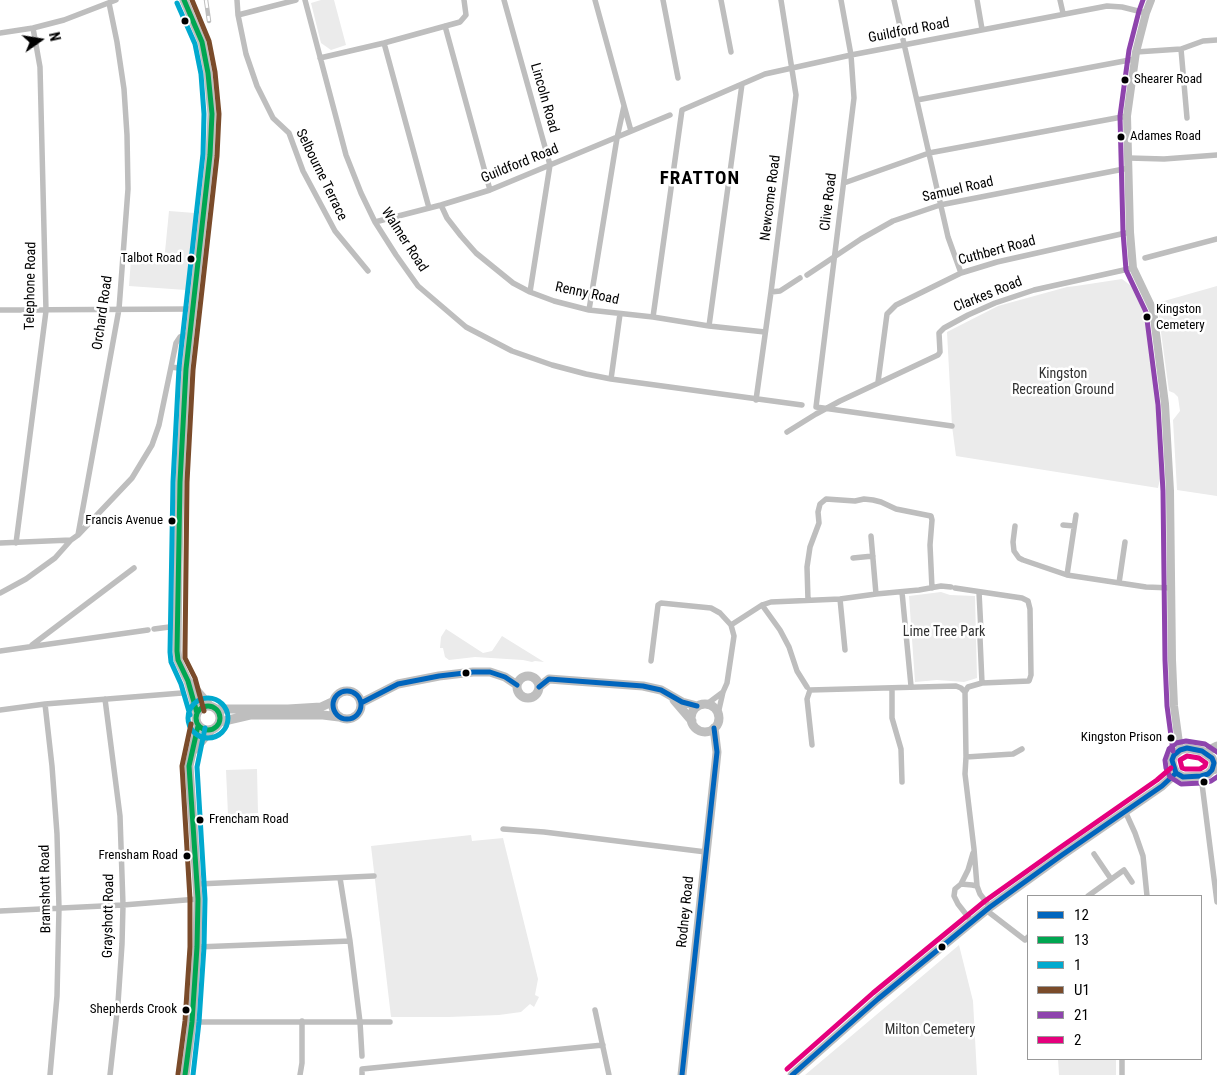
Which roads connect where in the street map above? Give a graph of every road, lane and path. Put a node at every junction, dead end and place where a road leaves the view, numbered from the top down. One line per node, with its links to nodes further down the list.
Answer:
1 (116, 0): 17 (street)
2 (184, 0): 66 (main road)
3 (237, 0): 20 (street, Selbourne Terrace)
4 (296, 0): 20 (street)
5 (305, 0): 32 (street, Walmer Road)
6 (466, 0): 21 (street)
7 (504, 0): 46 (street, Lincoln Road)
8 (595, 0): 37 (street)
9 (663, 0): 34 (street)
10 (721, 0): 29 (street)
11 (781, 0): 33 (street, Newcome Road)
12 (841, 0): 31 (street, Clive Road)
13 (894, 0): 27 (street)
14 (977, 0): 23 (street)
15 (1060, 0): 18 (street)
16 (1151, 0): 19 (street)
17 (108, 3): 22 (street); 65 (street, Orchard Road)
18 (1063, 13): 19 (street, Guildford Road); 23 (street, Guildford Road)
19 (1146, 13): 30 (street)
20 (238, 15): 59 (street, Selbourne Terrace)
21 (445, 26): 26 (street); 49 (street)
22 (33, 28): 24 (street); 69 (street, Telephone Road)
23 (982, 29): 27 (street, Guildford Road)
24 (0, 33)
25 (1217, 40): 28 (street)
26 (384, 43): 32 (street); 52 (street)
27 (904, 45): 31 (street, Guildford Road); 36 (street)
28 (1181, 50): 30 (street); 40 (street)
29 (731, 52)
30 (1136, 55): 36 (street); 39 (street)
31 (851, 56): 33 (street, Guildford Road); 48 (street, Clive Road)
32 (320, 58): 53 (street, Walmer Road)
33 (793, 68): 35 (street, Guildford Road); 64 (street, Newcome Road)
34 (678, 78)
35 (742, 84): 71 (street, Guildford Road); 72 (street)
36 (916, 100): 43 (street)
37 (624, 106): 41 (street); 42 (street)
38 (670, 115): 41 (street, Guildford Road)
39 (1127, 116): 43 (street); 45 (street)
40 (1187, 118)
41 (631, 131): 42 (street, Guildford Road)
42 (617, 138): 46 (street, Guildford Road); 68 (street)
43 (928, 153): 48 (street); 51 (street)
44 (1217, 155): 45 (street)
45 (1128, 158): 47 (street)
46 (550, 165): 49 (street, Guildford Road); 63 (street, Lincoln Road)
47 (1129, 168): 51 (street, Samuel Road); 54 (street)
48 (844, 183): 56 (street, Clive Road)
49 (490, 190): 50 (street, Guildford Road)
50 (441, 205): 52 (street, Guildford Road); 63 (street, Renny Road)
51 (940, 205): 56 (street, Samuel Road); 60 (street)
52 (429, 208): 53 (street, Guildford Road)
53 (375, 222): 77 (street, Walmer Road)
54 (1130, 232): 58 (street); 60 (street, Cuthbert Road)
55 (1217, 239): 57 (street)
56 (834, 257): 61 (street, Samuel Road); 81 (street, Clive Road)
57 (1145, 258)
58 (1133, 268): 78 (street, Clarkes Road); 100 (street)
59 (368, 271)
60 (961, 273): 78 (street, Cuthbert Road)
61 (806, 275)
62 (800, 278): 64 (street)
63 (530, 292): 68 (street, Renny Road)
64 (772, 292): 73 (street, Newcome Road)
65 (119, 309): 66 (street); 69 (street); 88 (street, Orchard Road)
66 (193, 309): 74 (main road)
67 (0, 310): 69 (street)
68 (589, 310): 70 (street, Renny Road)
69 (46, 311): 91 (street, Telephone Road)
70 (620, 314): 71 (street, Renny Road); 77 (street)
71 (653, 318): 72 (street, Renny Road)
72 (709, 326): 73 (street, Renny Road)
73 (765, 332): 79 (street, Newcome Road)
74 (190, 334): 75 (street); 76 (main road)
75 (172, 367): 76 (street); 88 (street)
76 (186, 369): 109 (main road)
77 (611, 379): 79 (street, Walmer Road)
78 (878, 382): 81 (street, Clarkes Road)
79 (756, 400): 80 (street, Walmer Road)
80 (802, 405)
81 (827, 408): 82 (street); 83 (street, Clarkes Road)
82 (952, 426)
83 (787, 432)
84 (1076, 515): 87 (street)
85 (1063, 525): 87 (street)
86 (1015, 526): 97 (street)
87 (1074, 526): 97 (street)
88 (78, 535): 90 (street)
89 (872, 536): 94 (street)
90 (71, 540): 91 (street); 103 (street)
91 (16, 542): 93 (street)
92 (1125, 542): 98 (street)
93 (0, 543)
94 (873, 556): 95 (street); 104 (street)
95 (852, 558)
96 (134, 568): 110 (street)
97 (1067, 575): 98 (street)
98 (1119, 583): 100 (street)
99 (932, 588): 101 (street); 102 (street); 106 (street)
100 (1172, 588): 145 (street)
101 (902, 592): 104 (street); 117 (street)
102 (979, 592): 115 (street); 115 (street)
103 (0, 593)
104 (876, 594): 105 (street)
105 (840, 599): 106 (street); 111 (street)
106 (808, 600): 107 (street)
107 (762, 604): 108 (street); 120 (street)
108 (731, 625): 113 (street); 121 (street)
109 (177, 626): 110 (street); 114 (main road)
110 (30, 647): 112 (street)
111 (845, 650)
112 (0, 651)
113 (651, 660)
114 (188, 681): 131 (main road); 133 (main road)
115 (982, 683): 122 (street)
116 (517, 685): 118 (main road); 118 (main road); 127 (main road)
117 (911, 686): 119 (street); 122 (street)
118 (539, 687): 124 (main road)
119 (892, 688): 120 (street); 153 (street)
120 (808, 689): 142 (street)
121 (723, 692): 129 (street); 134 (street)
122 (965, 692): 149 (street)
123 (182, 693): 125 (street)
124 (669, 694): 130 (main road); 136 (main road)
125 (105, 698): 128 (street); 171 (street, Grayshott Road)
126 (334, 701): 127 (main road); 131 (main road); 135 (main road)
127 (361, 703): 135 (main road)
128 (45, 704): 132 (street); 172 (street, Bramshott Road)
129 (707, 704): 130 (main road); 134 (main road)
130 (697, 706): 136 (main road)
131 (213, 708): 133 (main road); 137 (main road)
132 (0, 710)
133 (197, 713): 138 (main road)
134 (718, 714): 139 (main road)
135 (339, 717): 137 (main road)
136 (692, 721): 141 (main road)
137 (220, 722): 140 (main road)
138 (198, 726): 140 (main road); 146 (main road)
139 (714, 728): 141 (main road); 147 (main road, Rodney Road)
140 (211, 730): 146 (main road)
141 (703, 731): 147 (main road)
142 (812, 745)
143 (1217, 746): 148 (main road)
144 (1022, 749): 149 (street)
145 (1180, 750): 148 (main road); 151 (main road)
146 (192, 752): 164 (main road)
147 (717, 752): 157 (main road, Rodney Road)
148 (1207, 754): 150 (main road)
149 (966, 757): 156 (street)
150 (1215, 770): 152 (main road)
151 (1176, 773): 152 (main road); 154 (main road)
152 (1201, 776): 159 (street)
153 (902, 782)
154 (1125, 811): 168 (street); 173 (main road)
155 (503, 829): 157 (street)
156 (974, 848): 165 (street); 166 (street)
157 (706, 852): 193 (main road, Rodney Road)
158 (1094, 854): 162 (street)
159 (1214, 857): 170 (street)
160 (374, 876): 161 (street)
161 (340, 878): 164 (street); 177 (street)
162 (1111, 879): 163 (street); 167 (street)
163 (1132, 882)
164 (198, 884): 169 (main road)
165 (961, 884): 166 (street); 175 (street)
166 (977, 886): 173 (street)
167 (1092, 895)
168 (1146, 895)
169 (198, 898): 171 (street); 178 (main road)
170 (1217, 902)
171 (123, 905): 172 (street); 189 (street, Grayshott Road)
172 (59, 908): 174 (street); 188 (street, Bramshott Road)
173 (988, 908): 175 (main road); 176 (street)
174 (0, 911)
175 (972, 922): 194 (main road)
176 (1027, 940)
177 (350, 941): 178 (street); 182 (street)
178 (197, 947): 181 (main road)
179 (596, 1010): 184 (street)
180 (302, 1021): 181 (street); 182 (street); 191 (street)
181 (192, 1022): 190 (main road)
182 (360, 1022): 183 (street); 185 (street)
183 (390, 1022)
184 (603, 1045): 187 (street); 192 (street)
185 (362, 1056)
186 (1122, 1060): 195 (street)
187 (362, 1072)
188 (50, 1075)
189 (110, 1075)
190 (185, 1075)
191 (300, 1075)
192 (609, 1075)
193 (682, 1075)
194 (792, 1075)
195 (1122, 1075)

